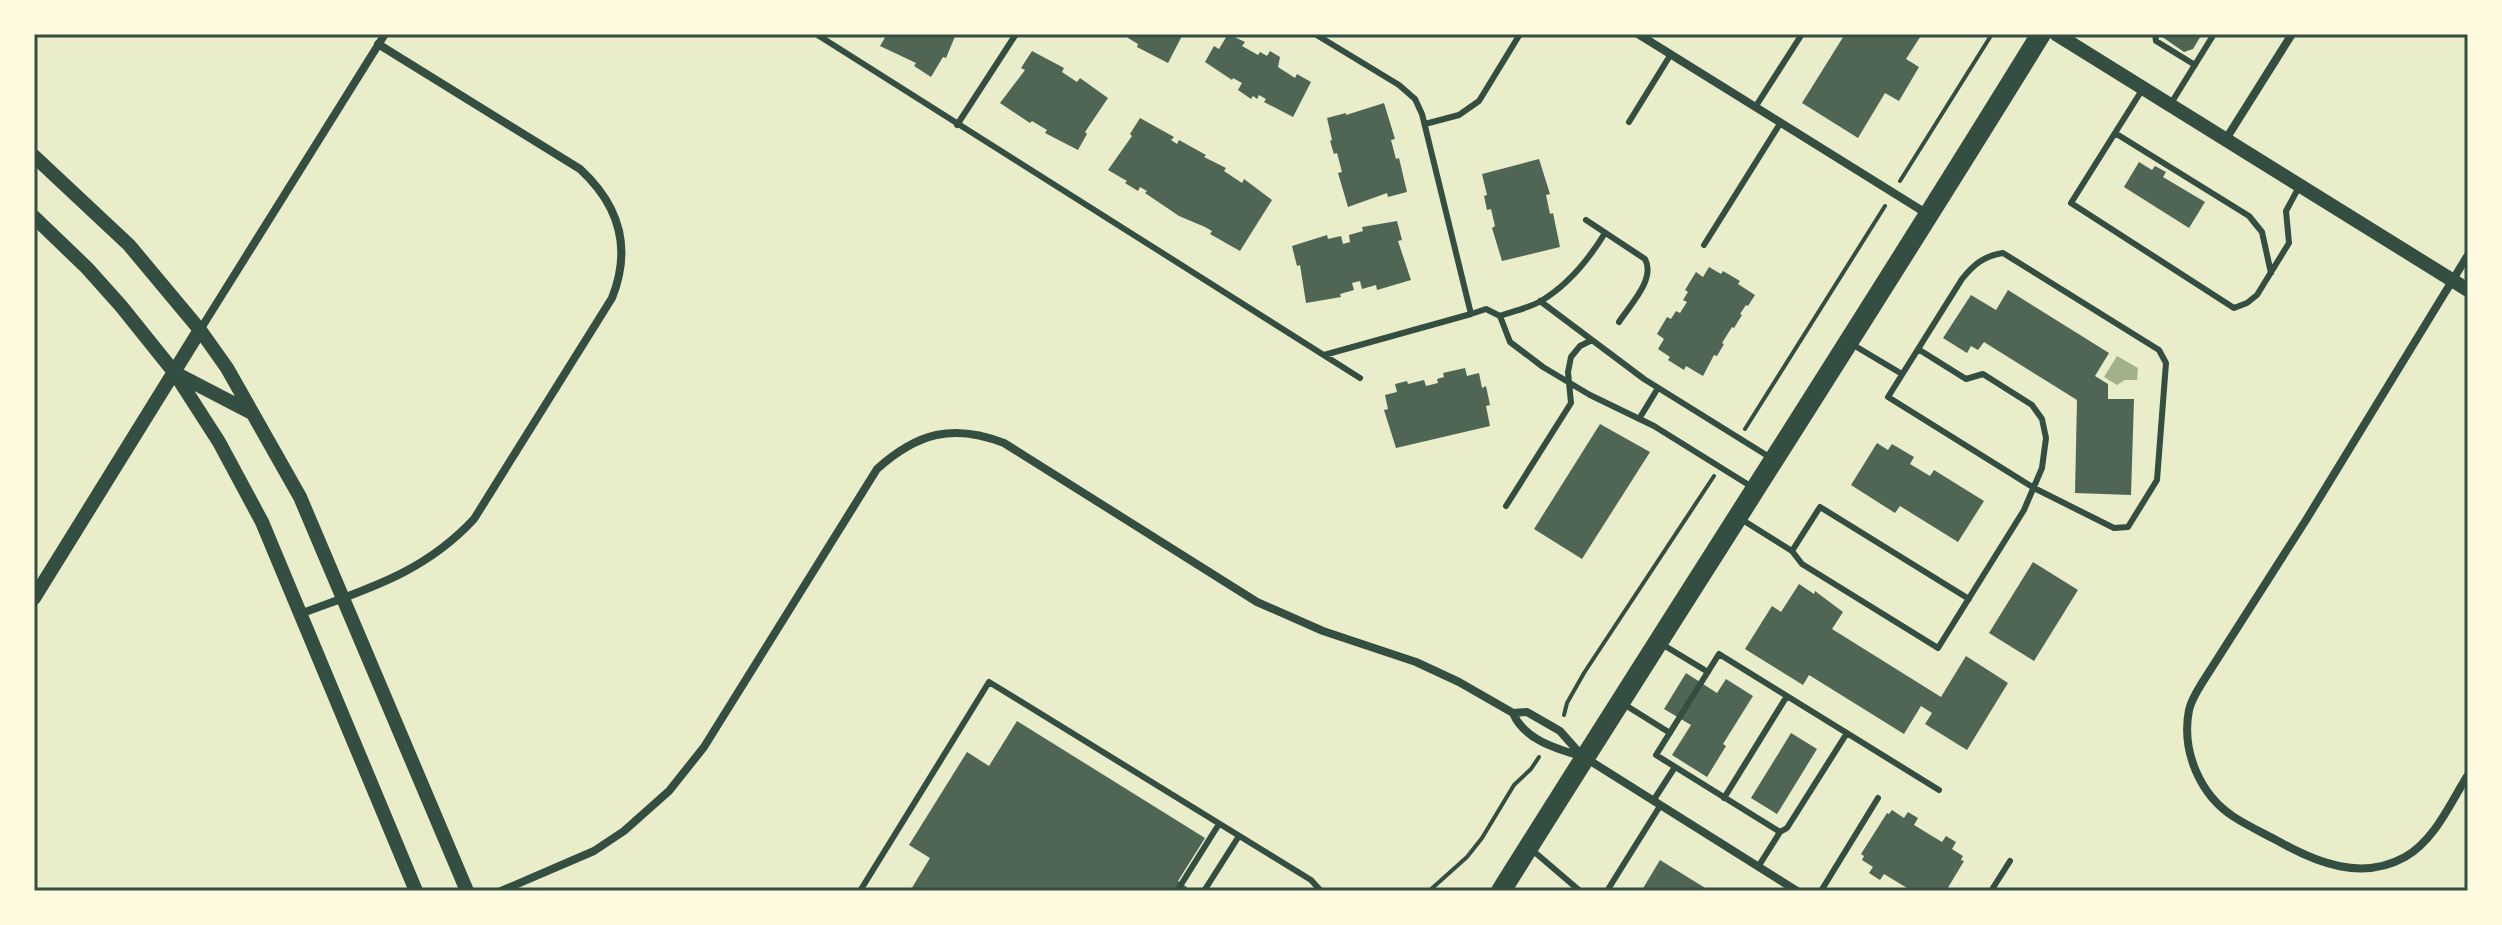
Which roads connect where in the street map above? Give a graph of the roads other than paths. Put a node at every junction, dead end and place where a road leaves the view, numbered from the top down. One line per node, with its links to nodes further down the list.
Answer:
1 (385, 34): 13 (street)
2 (816, 34): 22 (lane)
3 (1016, 34): 22 (lane)
4 (1315, 34): 21 (lane)
5 (1520, 34): 21 (lane)
6 (1638, 34): 14 (street)
7 (1802, 34): 18 (lane)
8 (2041, 34): 27 (main road)
9 (2056, 34): 16 (street)
10 (2155, 34): 15 (lane)
11 (2214, 34): 15 (lane)
12 (2292, 34): 24 (street)
13 (378, 44): 40 (street); 59 (street)
14 (1672, 53): 18 (street); 19 (lane)
15 (2195, 65): 17 (lane)
16 (2143, 88): 17 (street); 23 (lane)
17 (2170, 105): 24 (street)
18 (1756, 106): 20 (street)
19 (1629, 122)
20 (1781, 122): 27 (street); 31 (lane)
21 (1425, 124): 37 (lane)
22 (957, 125): 44 (lane)
23 (2115, 133): 33 (lane); 33 (lane)
24 (2226, 139): 26 (street)
25 (34, 156): 40 (street)
26 (2300, 185): 33 (lane); 34 (street)
27 (1930, 215): 42 (main road)
28 (34, 217): 45 (street)
29 (1586, 220): 30 (lane)
30 (1605, 233): 36 (lane); 39 (lane)
31 (1704, 245)
32 (2468, 255): 34 (street)
33 (2271, 273)
34 (2452, 280): 35 (street); 73 (street)
35 (2468, 290)
36 (1540, 301): 38 (lane); 41 (lane)
37 (1471, 314): 38 (lane); 44 (lane)
38 (1500, 316): 48 (lane)
39 (1619, 322)
40 (200, 330): 45 (street); 50 (street)
41 (1593, 340): 48 (lane); 49 (lane)
42 (1850, 342): 46 (lane); 52 (main road)
43 (1918, 349): 46 (lane); 53 (lane); 53 (lane)
44 (1324, 355): 47 (lane)
45 (174, 372): 50 (street); 58 (street); 61 (street)
46 (1902, 374): 53 (lane)
47 (1360, 378)
48 (1569, 383): 51 (lane); 55 (lane)
49 (1658, 388): 51 (lane); 52 (lane)
50 (253, 413): 59 (street)
51 (1639, 419): 54 (lane)
52 (1774, 460): 54 (main road)
53 (2034, 488): 60 (lane)
54 (1755, 489): 56 (main road)
55 (1506, 506)
56 (1738, 516): 57 (lane); 62 (main road)
57 (1792, 551): 60 (lane); 60 (lane)
58 (34, 598)
59 (343, 598): 61 (street); 85 (street)
60 (1969, 599)
61 (300, 614): 84 (street)
62 (1657, 641): 63 (lane); 65 (main road)
63 (1708, 672): 64 (lane); 67 (lane)
64 (1787, 696): 68 (lane); 75 (lane)
65 (1619, 701): 67 (lane); 69 (main road)
66 (1513, 713): 69 (street); 69 (street); 86 (street)
67 (1670, 733): 70 (lane)
68 (1847, 733): 72 (lane); 79 (lane)
69 (1584, 757): 77 (street); 81 (main road)
70 (1675, 767): 75 (lane); 77 (lane)
71 (2468, 775): 73 (street)
72 (1939, 790)
73 (2458, 791): 74 (street)
74 (2468, 796)
75 (1724, 798): 79 (lane)
76 (1878, 798): 95 (lane)
77 (1657, 804): 83 (street); 93 (lane)
78 (1219, 824): 80 (lane); 87 (lane); 88 (lane)
79 (1780, 832): 83 (lane)
80 (1239, 836): 89 (lane); 90 (lane)
81 (1529, 847): 91 (main road); 92 (lane)
82 (2010, 861): 96 (lane)
83 (1758, 867): 94 (street)
84 (416, 891)
85 (467, 891)
86 (501, 891)
87 (860, 891)
88 (1177, 891)
89 (1204, 891)
90 (1321, 891)
91 (1501, 891)
92 (1580, 891)
93 (1607, 891)
94 (1797, 891)
95 (1821, 891)
96 (1991, 891)

